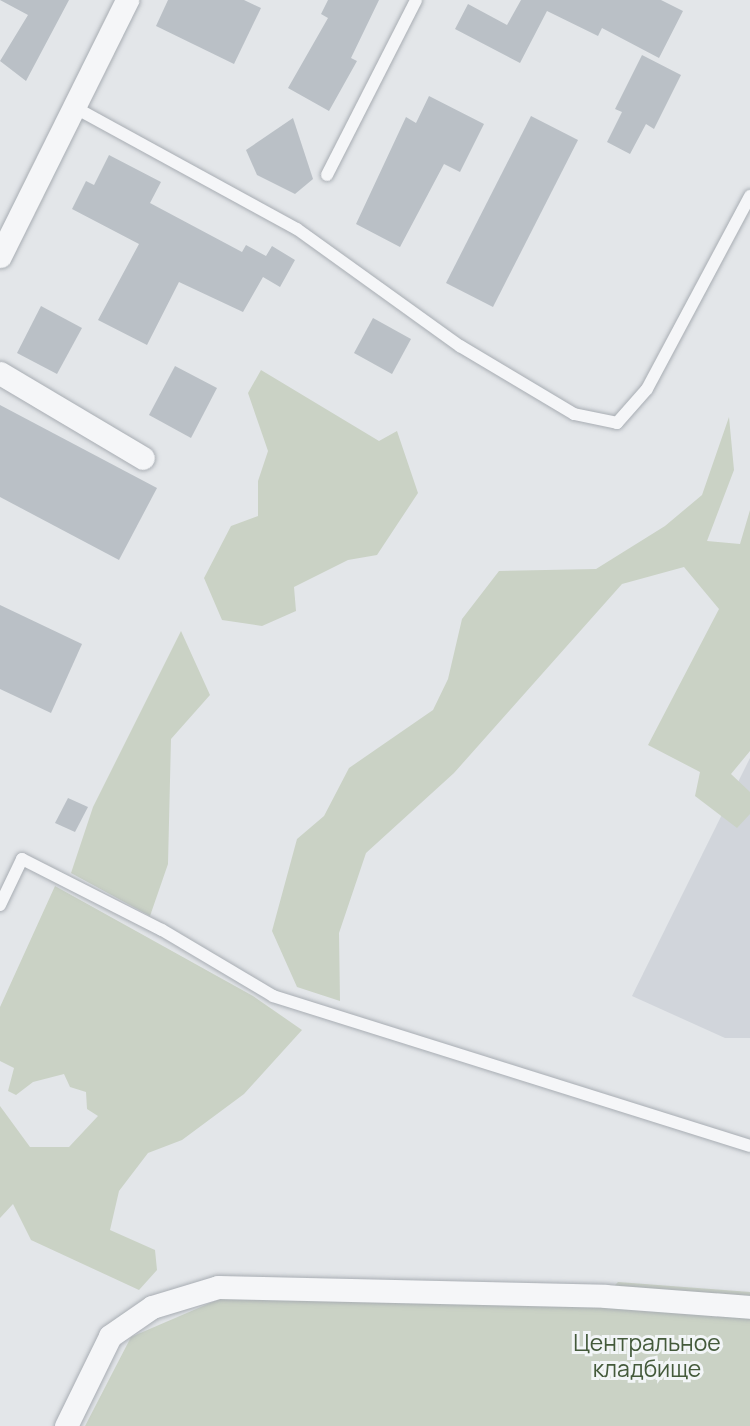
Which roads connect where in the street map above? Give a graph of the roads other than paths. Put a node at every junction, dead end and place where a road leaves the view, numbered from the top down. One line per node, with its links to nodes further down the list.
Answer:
1 (127, 0): 3 (street)
2 (416, 0): 4 (lane)
3 (71, 106): 5 (lane); 6 (street)
4 (327, 175)
5 (750, 196)
6 (0, 256)
7 (0, 373): 8 (street)
8 (143, 458)
9 (0, 905): 10 (lane)
10 (750, 1146)
11 (750, 1307): 12 (street)
12 (66, 1426)

